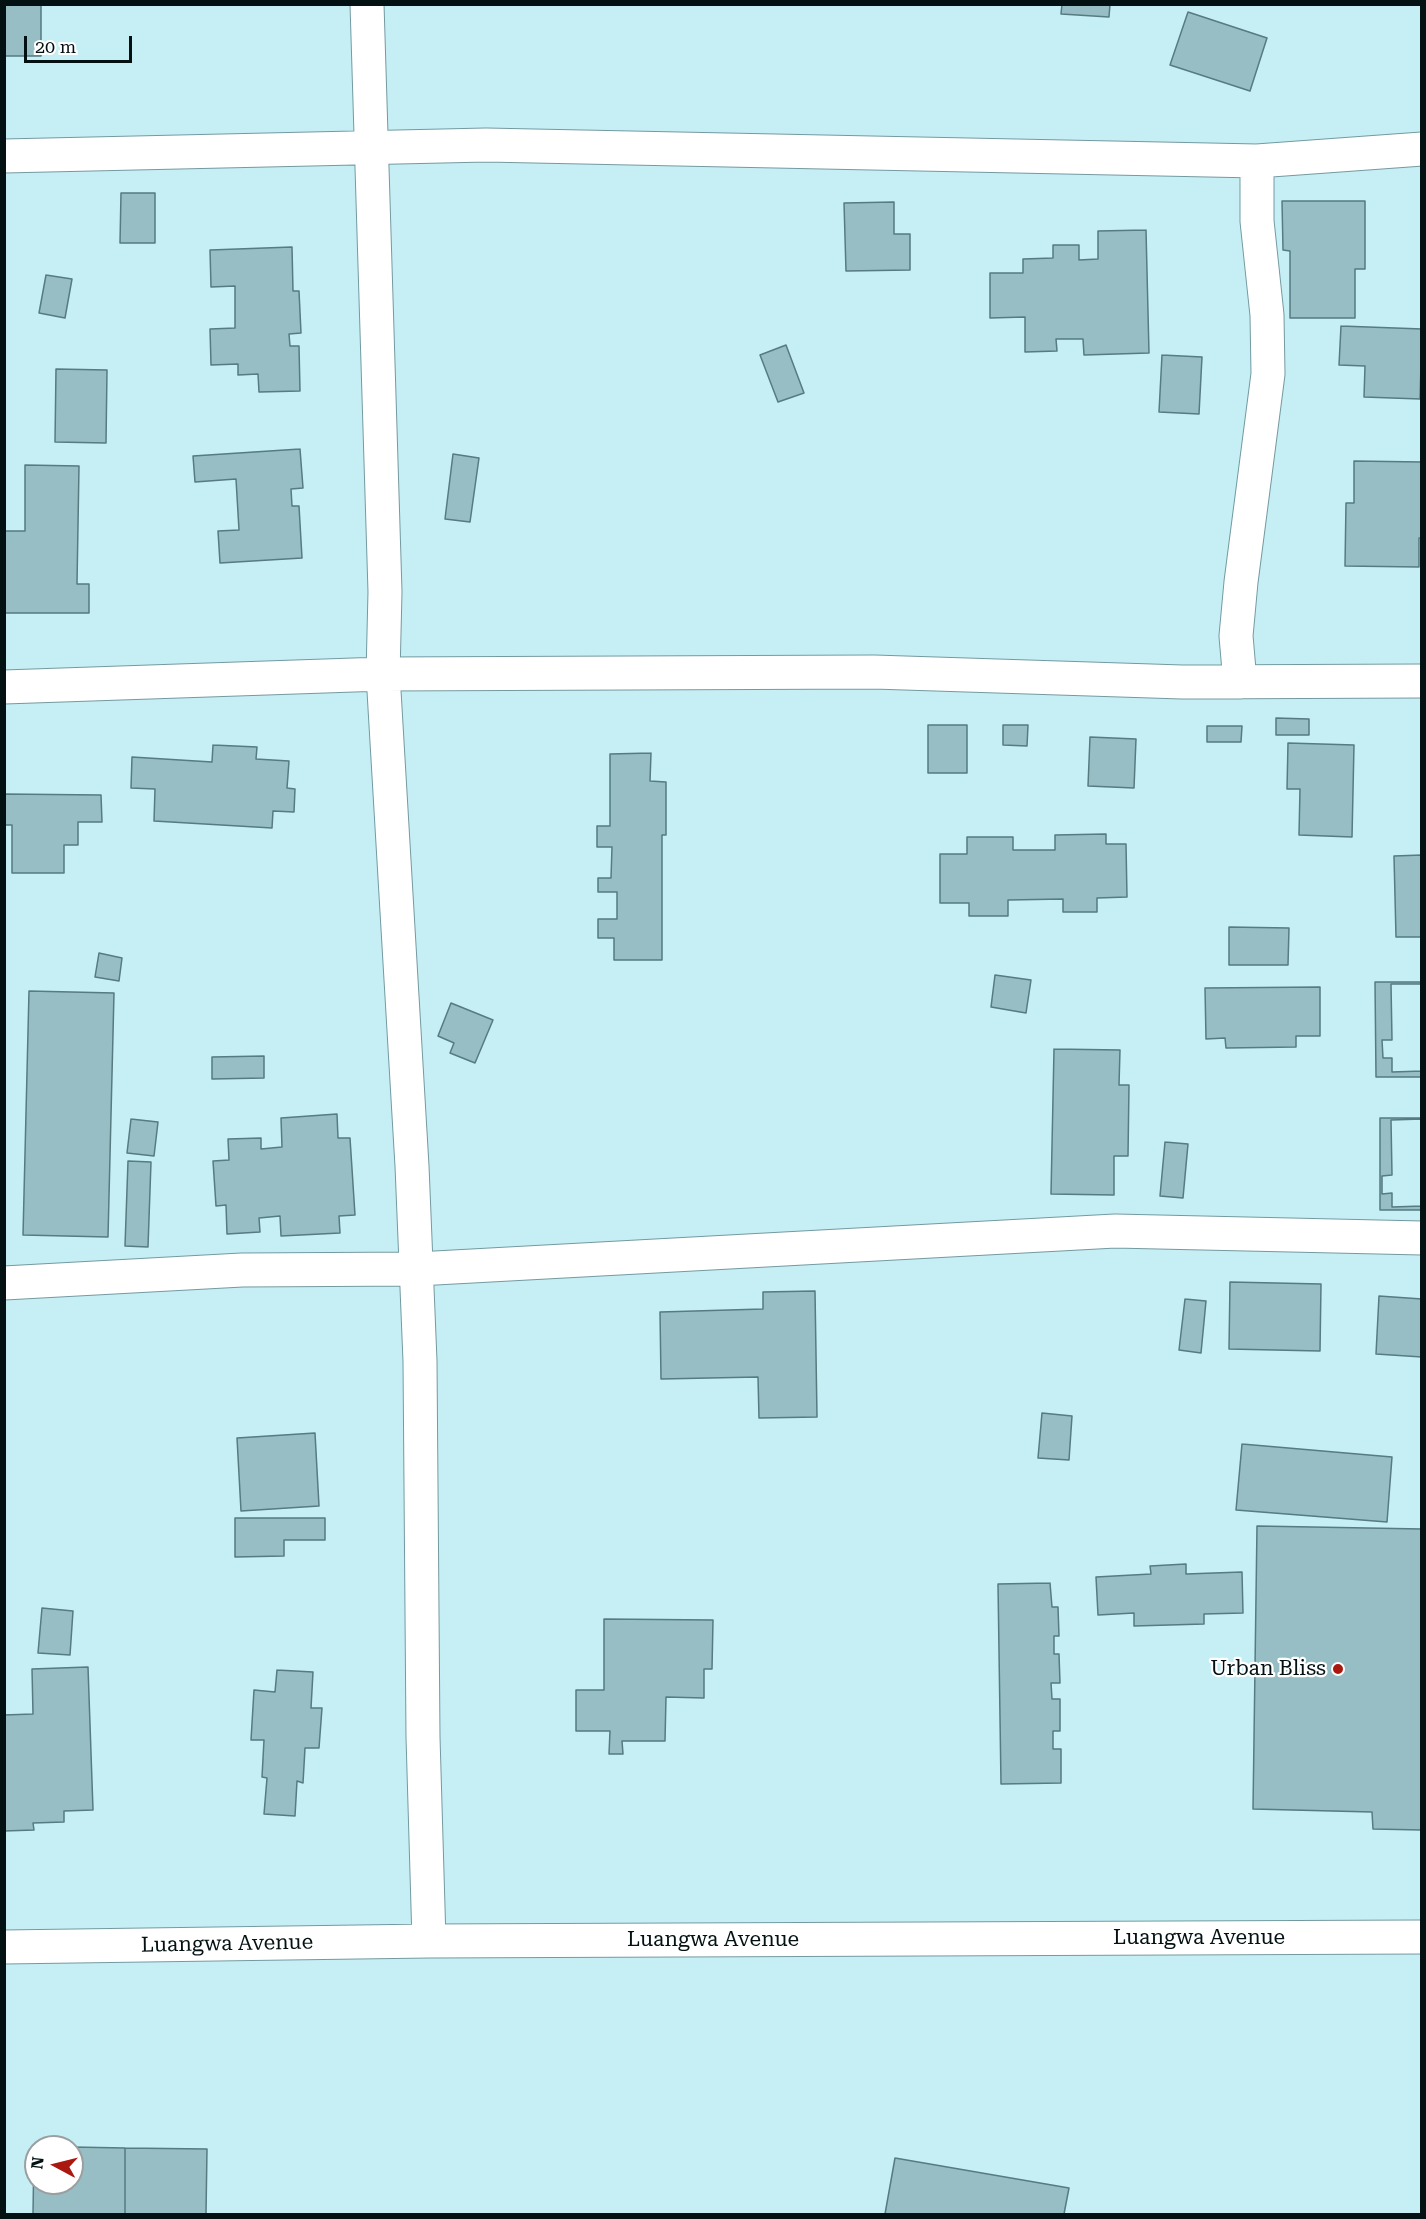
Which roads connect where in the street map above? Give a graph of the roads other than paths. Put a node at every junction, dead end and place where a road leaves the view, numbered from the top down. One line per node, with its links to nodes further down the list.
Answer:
1 (368, 4): 2 (street)
2 (371, 148): 4 (street); 5 (street); 6 (street)
3 (1422, 149): 5 (street)
4 (4, 156)
5 (1257, 160): 8 (street)
6 (383, 674): 8 (street); 9 (street); 11 (street)
7 (1422, 681): 8 (street)
8 (1240, 682)
9 (4, 687)
10 (1422, 1238): 11 (street)
11 (417, 1269): 12 (street); 14 (street)
12 (4, 1283)
13 (1422, 1936): 14 (street, Luangwa Avenue)
14 (429, 1941): 15 (street, Luangwa Avenue)
15 (4, 1947)

